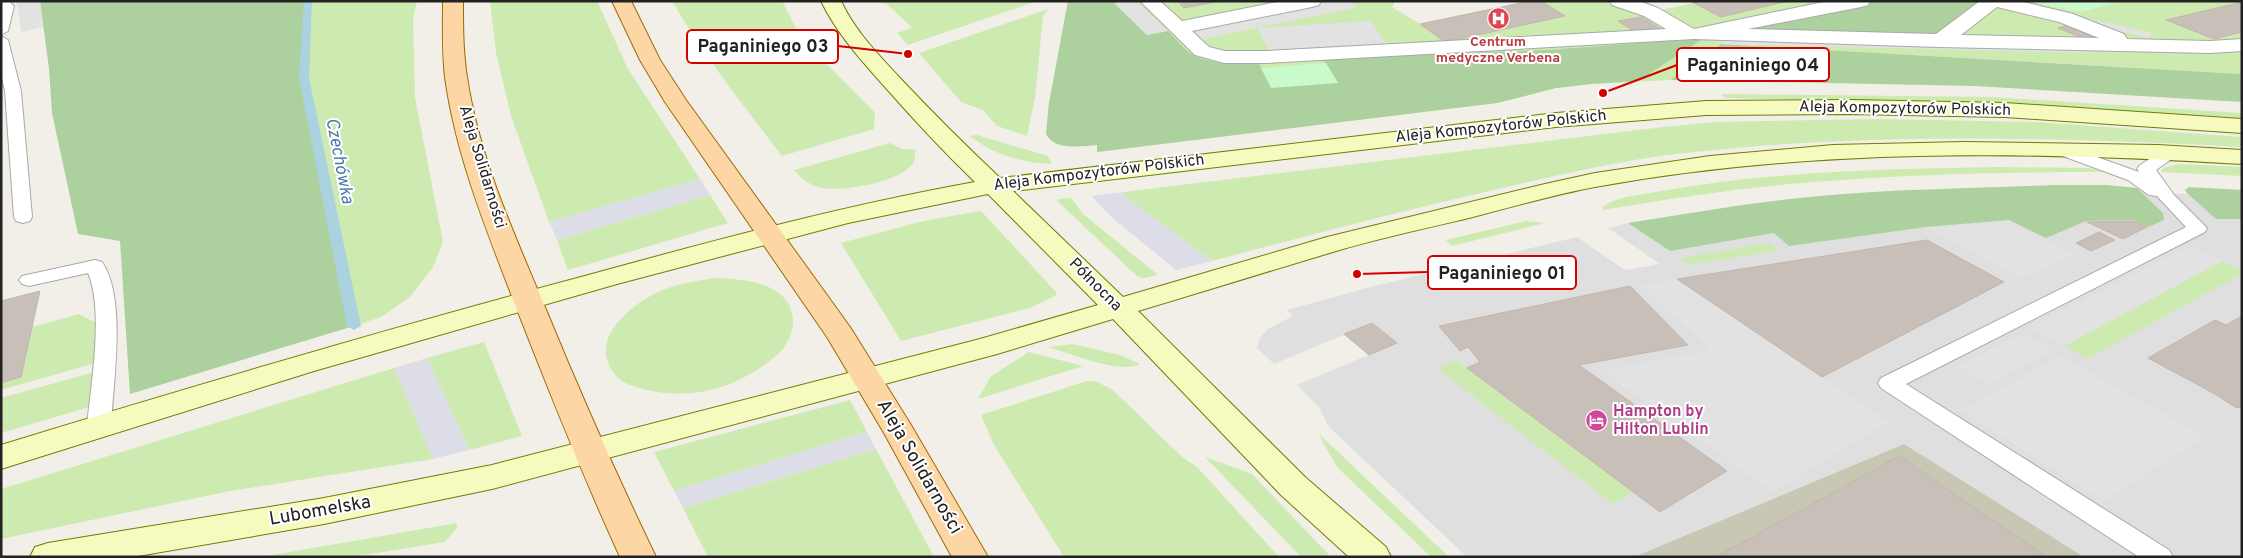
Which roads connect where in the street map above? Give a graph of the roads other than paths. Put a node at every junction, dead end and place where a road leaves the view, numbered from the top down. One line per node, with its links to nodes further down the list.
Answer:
1 (453, 1): 26 (main road, Aleja Solidarności)
2 (621, 1): 24 (main road)
3 (831, 1): 21 (street, Północna)
4 (1148, 1): 10 (street)
5 (1312, 1): 10 (street)
6 (1619, 1): 12 (street)
7 (1861, 1): 12 (street)
8 (1994, 1): 14 (street); 15 (street)
9 (1, 2): 11 (lane)
10 (1177, 28): 12 (street)
11 (1, 31)
12 (1694, 34): 14 (street)
13 (1, 41): 23 (lane)
14 (1939, 41): 15 (street)
15 (2127, 44): 16 (street)
16 (2242, 45)
17 (2242, 126): 21 (street, Aleja Kompozytorów Polskich)
18 (2066, 151): 19 (street); 22 (lane); 27 (street)
19 (2171, 153): 20 (street); 22 (lane)
20 (2242, 157)
21 (994, 186): 24 (street, Aleja Kompozytorów Polskich); 27 (street, Północna)
22 (2168, 199): 36 (lane)
23 (23, 217)
24 (768, 234): 26 (street, Aleja Kompozytorów Polskich); 28 (main road, Aleja Solidarności)
25 (29, 280): 29 (lane)
26 (527, 299): 29 (street); 30 (main road, Aleja Solidarności)
27 (1118, 307): 28 (street); 35 (street, Północna)
28 (867, 378): 30 (street, Lubomelska); 34 (main road, Aleja Solidarności)
29 (99, 426): 31 (street)
30 (590, 451): 32 (street, Lubomelska); 33 (main road)
31 (1, 457)
32 (48, 557)
33 (638, 557)
34 (970, 557)
35 (1373, 557)
36 (2160, 557)

